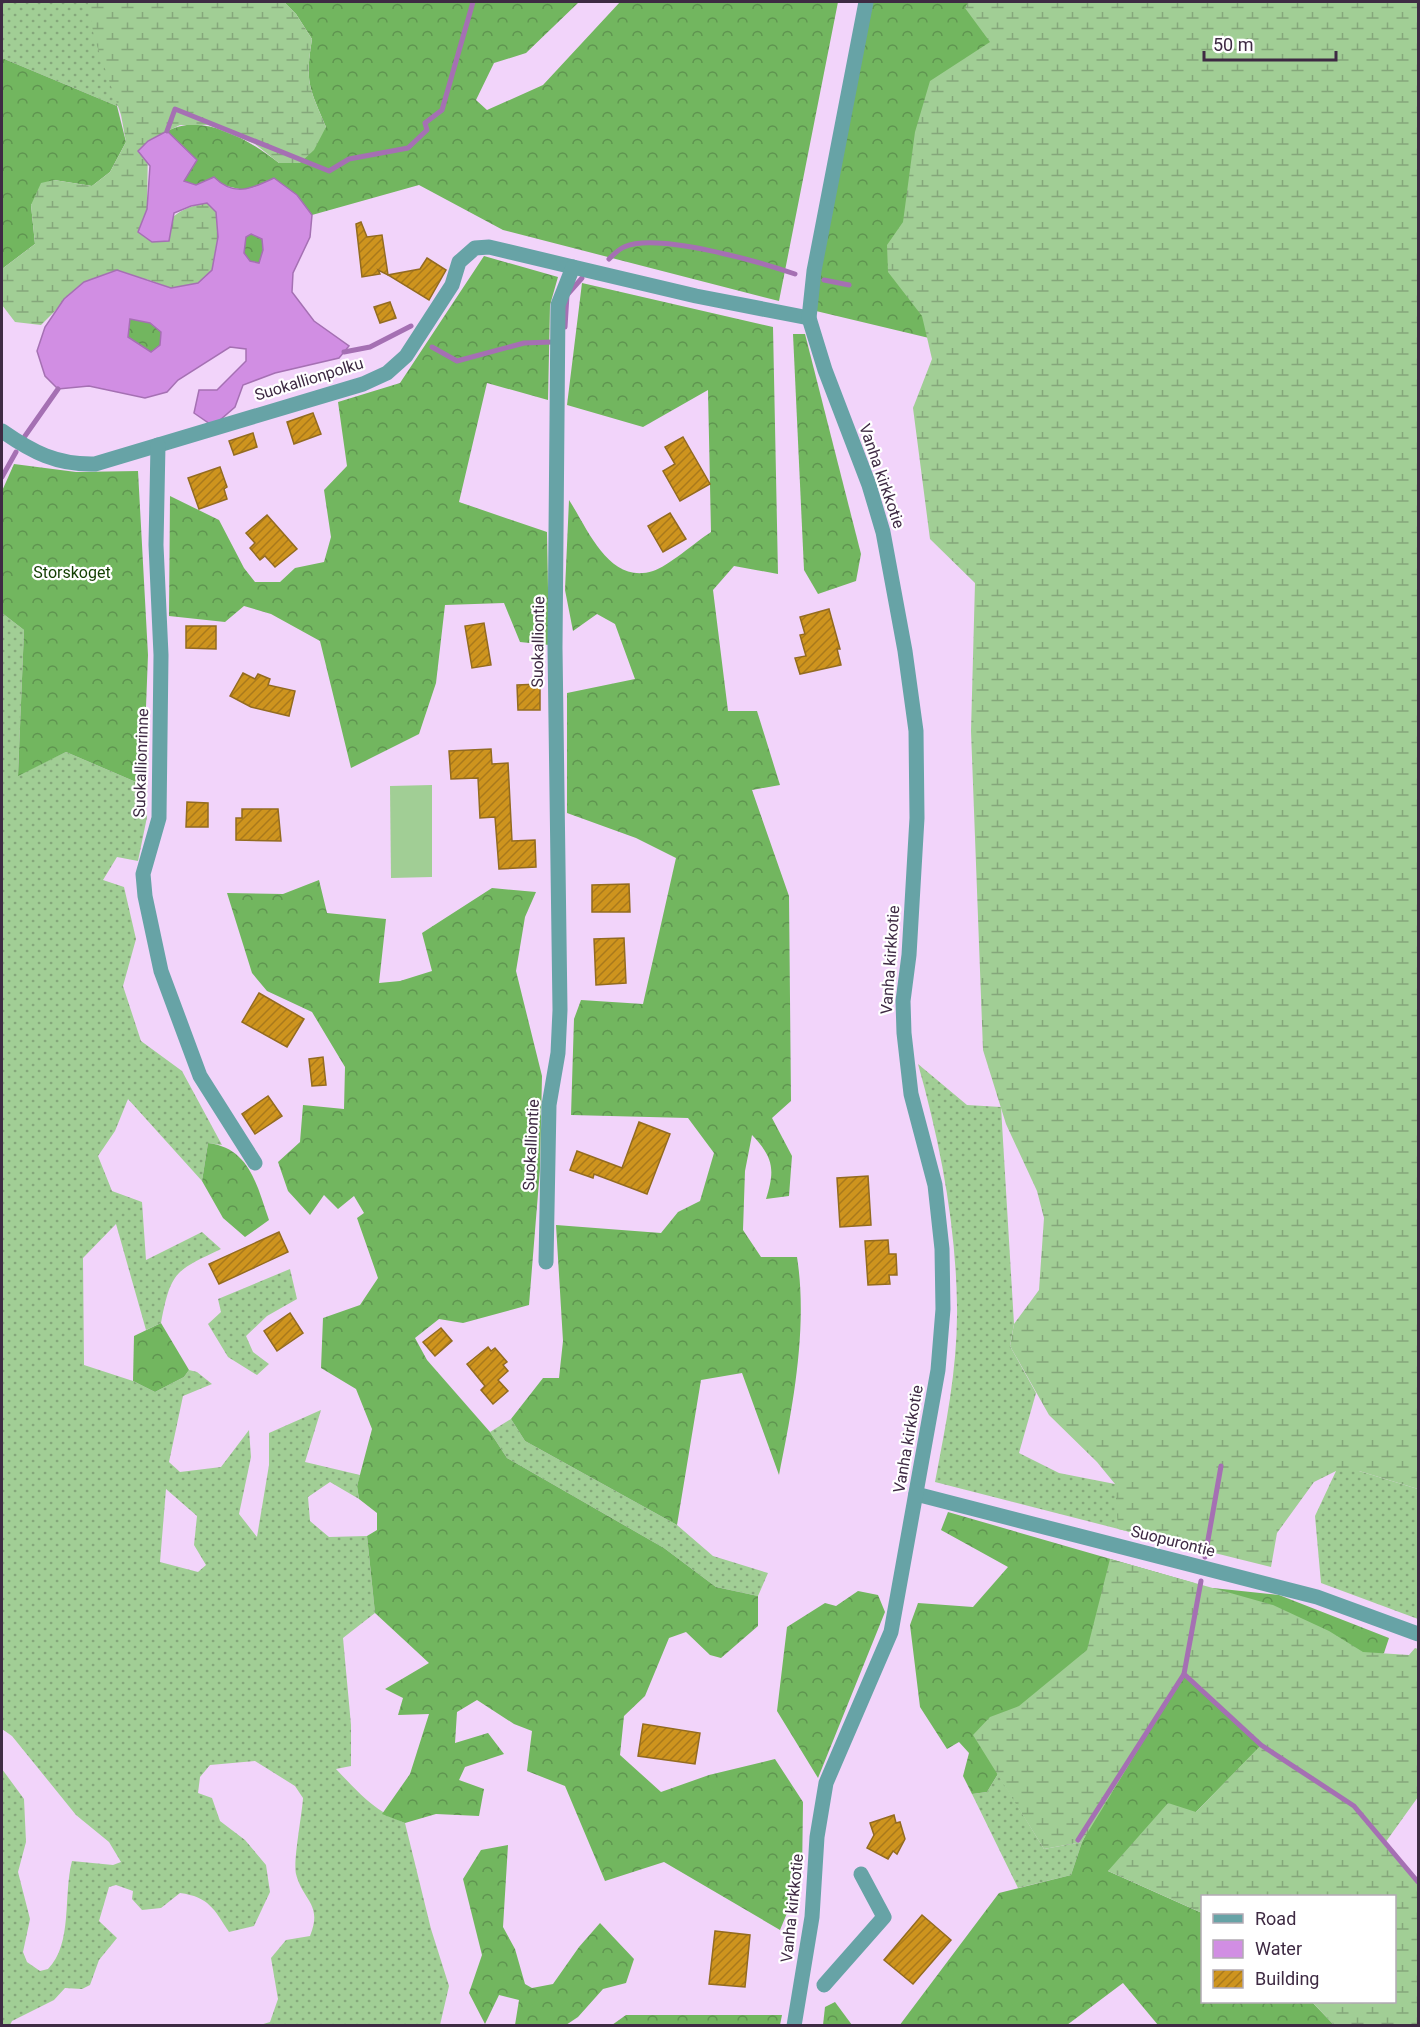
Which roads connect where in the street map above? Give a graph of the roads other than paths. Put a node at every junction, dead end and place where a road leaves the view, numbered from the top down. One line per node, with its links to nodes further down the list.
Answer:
1 (866, 2): 3 (street, Vanha kirkkotie)
2 (573, 267): 3 (street); 5 (street, Suokallionpolku); 7 (street, Suokalliontie)
3 (809, 318): 8 (street, Vanha kirkkotie)
4 (2, 431): 5 (street, Suokallionpolku)
5 (158, 445): 6 (street, Suokallionrinne)
6 (255, 1163)
7 (546, 1262)
8 (916, 1494): 9 (street, Suopurontie); 12 (street, Vanha kirkkotie)
9 (1419, 1634)
10 (861, 1874): 11 (street)
11 (824, 1985)
12 (794, 2025)

